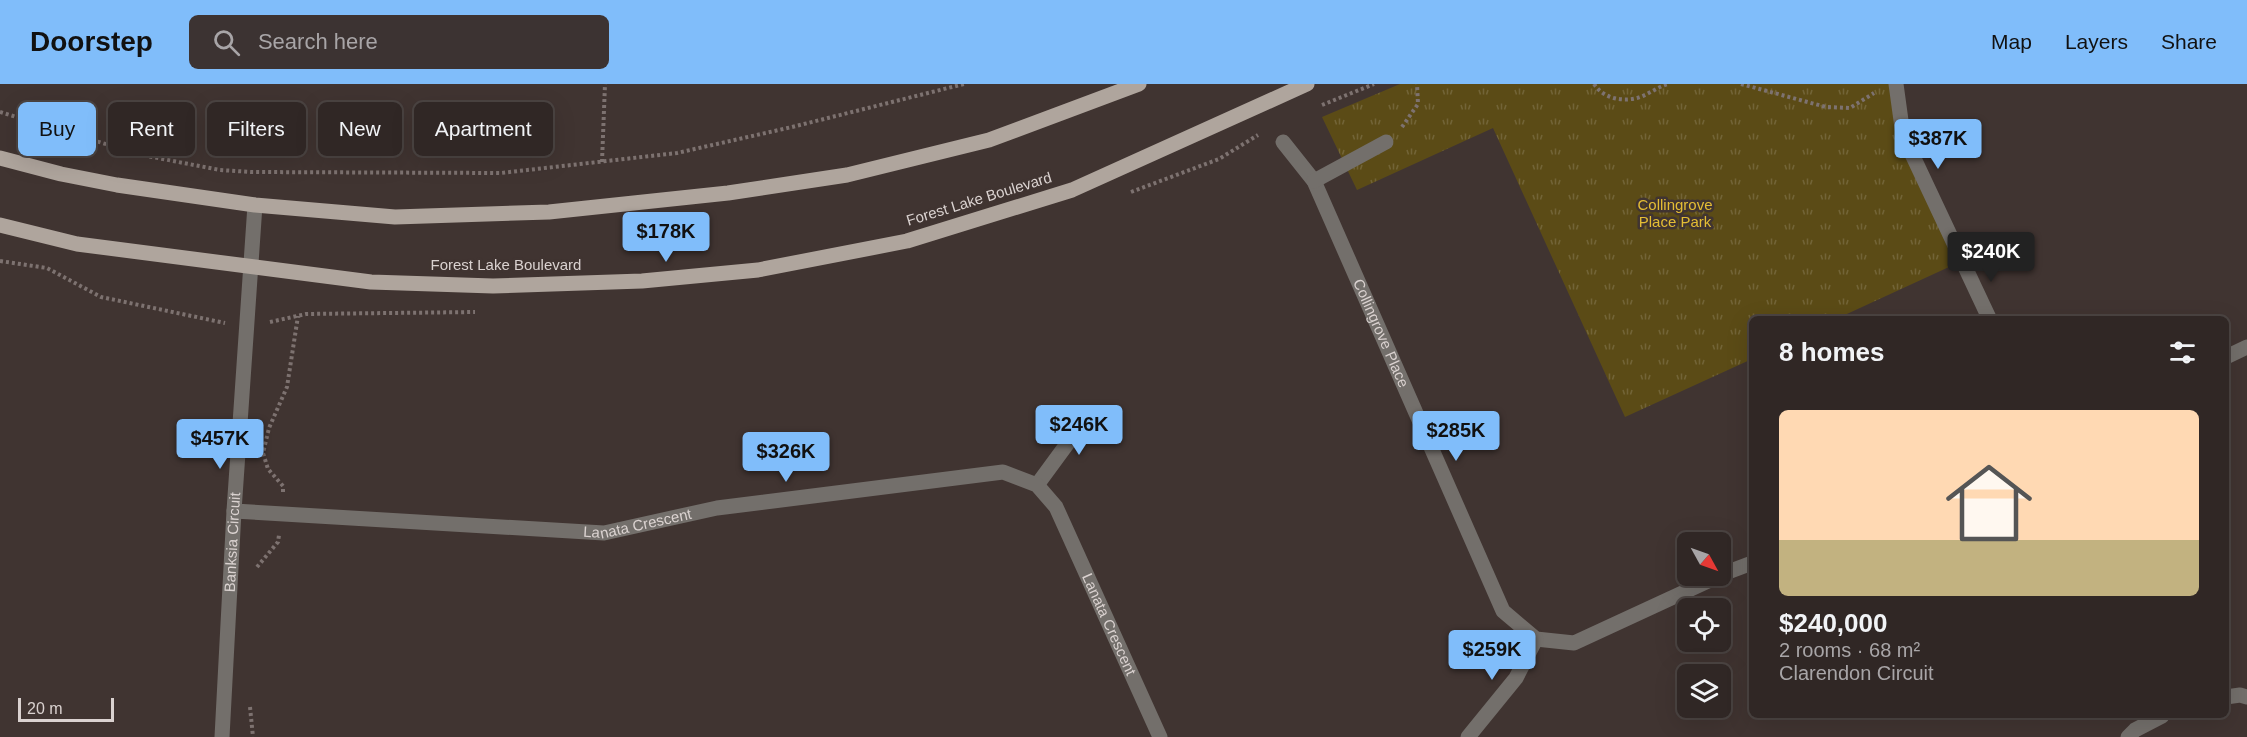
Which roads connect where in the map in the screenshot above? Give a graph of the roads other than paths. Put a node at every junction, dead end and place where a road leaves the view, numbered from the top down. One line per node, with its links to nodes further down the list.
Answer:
1 (1139, 84): 8 (main road)
2 (1307, 84): 10 (main road, Forest Lake Boulevard)
3 (1896, 84): 11 (street)
4 (1283, 142): 7 (street, Collingrove Place)
5 (1386, 142): 7 (street)
6 (0, 158): 8 (main road)
7 (1314, 181): 20 (street, Collingrove Place)
8 (255, 205): 10 (street, Banksia Circuit)
9 (0, 225): 10 (main road, Forest Lake Boulevard)
10 (251, 268): 16 (street, Banksia Circuit)
11 (1988, 316)
12 (2247, 347): 13 (street)
13 (2229, 356)
14 (1113, 418): 15 (street)
15 (1037, 485): 16 (street, Lanata Crescent); 25 (street, Lanata Crescent)
16 (234, 511): 24 (street, Banksia Circuit)
17 (1749, 564): 18 (street)
18 (1731, 572)
19 (1698, 586): 20 (street)
20 (1536, 639): 26 (street)
21 (2229, 697): 22 (street)
22 (2247, 697)
23 (2158, 718): 27 (street)
24 (222, 737)
25 (1160, 737)
26 (1468, 737)
27 (2128, 737)

